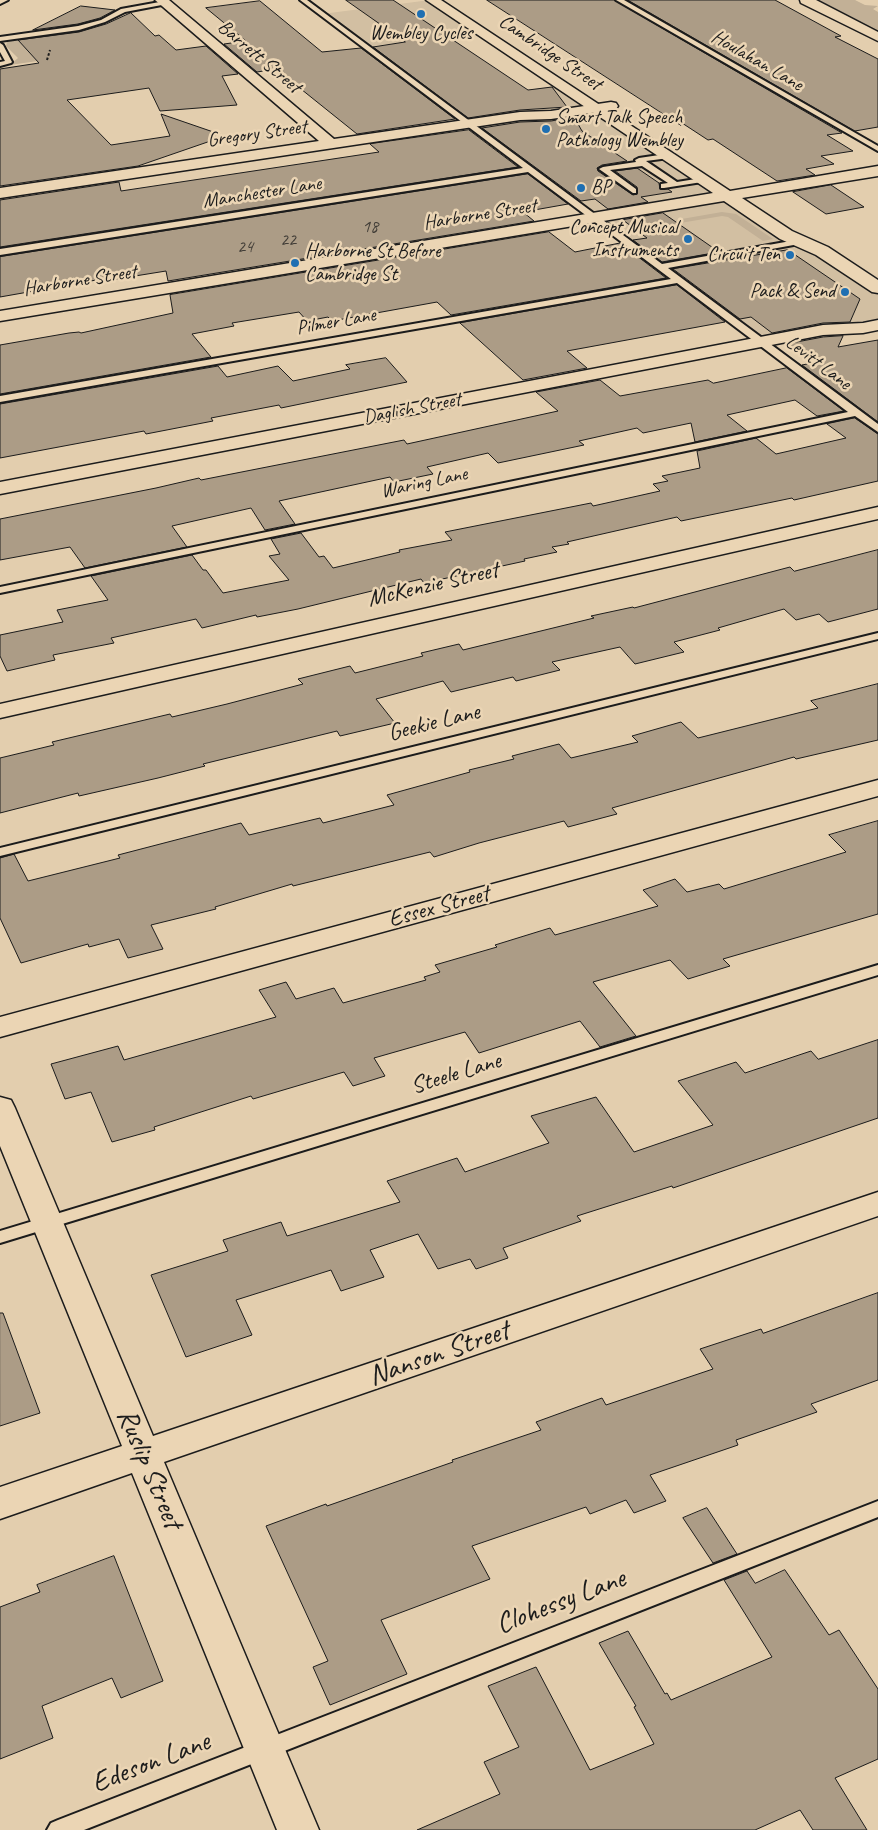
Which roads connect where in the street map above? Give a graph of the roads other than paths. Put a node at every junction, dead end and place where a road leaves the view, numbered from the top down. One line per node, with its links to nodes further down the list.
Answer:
1 (5, 0): 8 (lane)
2 (302, 0): 15 (lane, Levitt Lane)
3 (432, 0): 14 (street, Cambridge Street)
4 (450, 0): 14 (street, Cambridge Street)
5 (619, 0): 17 (lane, Houlahan Lane)
6 (806, 0): 10 (street)
7 (180, 1): 9 (street)
8 (0, 2)
9 (163, 2): 11 (lane); 16 (street, Barrett Street)
10 (878, 38)
11 (0, 39)
12 (0, 47): 13 (lane)
13 (0, 64)
14 (598, 104): 15 (street, Gregory Street); 18 (street, Cambridge Street); 27 (street, Cambridge Street)
15 (469, 124): 16 (street, Gregory Street); 20 (lane, Levitt Lane)
16 (330, 144): 26 (street, Gregory Street)
17 (878, 149)
18 (666, 156): 19 (lane); 23 (street, Cambridge Street)
19 (643, 163): 24 (lane); 28 (lane)
20 (529, 169): 29 (lane, Levitt Lane); 34 (lane, Manchester Lane)
21 (878, 171): 27 (street, Harborne Street)
22 (878, 179): 27 (street, Harborne Street)
23 (702, 180): 24 (lane); 27 (street, Cambridge Street)
24 (674, 184): 25 (lane)
25 (664, 186)
26 (0, 193)
27 (741, 198): 28 (street, Harborne Street); 29 (street, Harborne Street); 30 (street, Cambridge Street); 33 (street, Cambridge Street)
28 (633, 200): 29 (street, Harborne Street)
29 (599, 221): 35 (lane, Levitt Lane); 39 (street, Harborne Street); 40 (street, Harborne Street)
30 (799, 241): 32 (lane); 33 (street, Cambridge Street)
31 (739, 245): 32 (lane)
32 (747, 251): 35 (lane)
33 (822, 251): 37 (street, Cambridge Street)
34 (0, 252)
35 (660, 267): 36 (lane, Levitt Lane)
36 (678, 280): 43 (lane, Levitt Lane); 44 (lane, Pilmer Lane)
37 (878, 288)
38 (878, 313): 42 (street, Daglish Street)
39 (0, 316)
40 (0, 324)
41 (878, 325): 42 (street, Daglish Street)
42 (823, 330): 43 (street, Daglish Street)
43 (760, 342): 45 (lane, Levitt Lane); 47 (street, Daglish Street)
44 (0, 399)
45 (856, 413): 46 (lane, Levitt Lane); 49 (lane, Waring Lane)
46 (878, 429)
47 (0, 488)
48 (878, 514): 51 (street, McKenzie Street)
49 (0, 590)
50 (878, 636): 53 (lane, Geekie Lane)
51 (0, 711)
52 (878, 788): 55 (street, Essex Street)
53 (0, 852)
54 (878, 970): 58 (lane, Steele Lane)
55 (0, 1027)
56 (0, 1108): 58 (street, Ruslip Street)
57 (878, 1204): 60 (street, Nanson Street)
58 (47, 1223): 59 (lane, Steele Lane); 60 (street, Ruslip Street)
59 (0, 1237)
60 (142, 1454): 61 (street, Nanson Street); 63 (street, Ruslip Street)
61 (0, 1503)
62 (878, 1509): 63 (lane, Clohessy Lane)
63 (265, 1749): 64 (lane, Edeson Lane); 65 (street, Ruslip Street)
64 (58, 1830)
65 (298, 1830)

